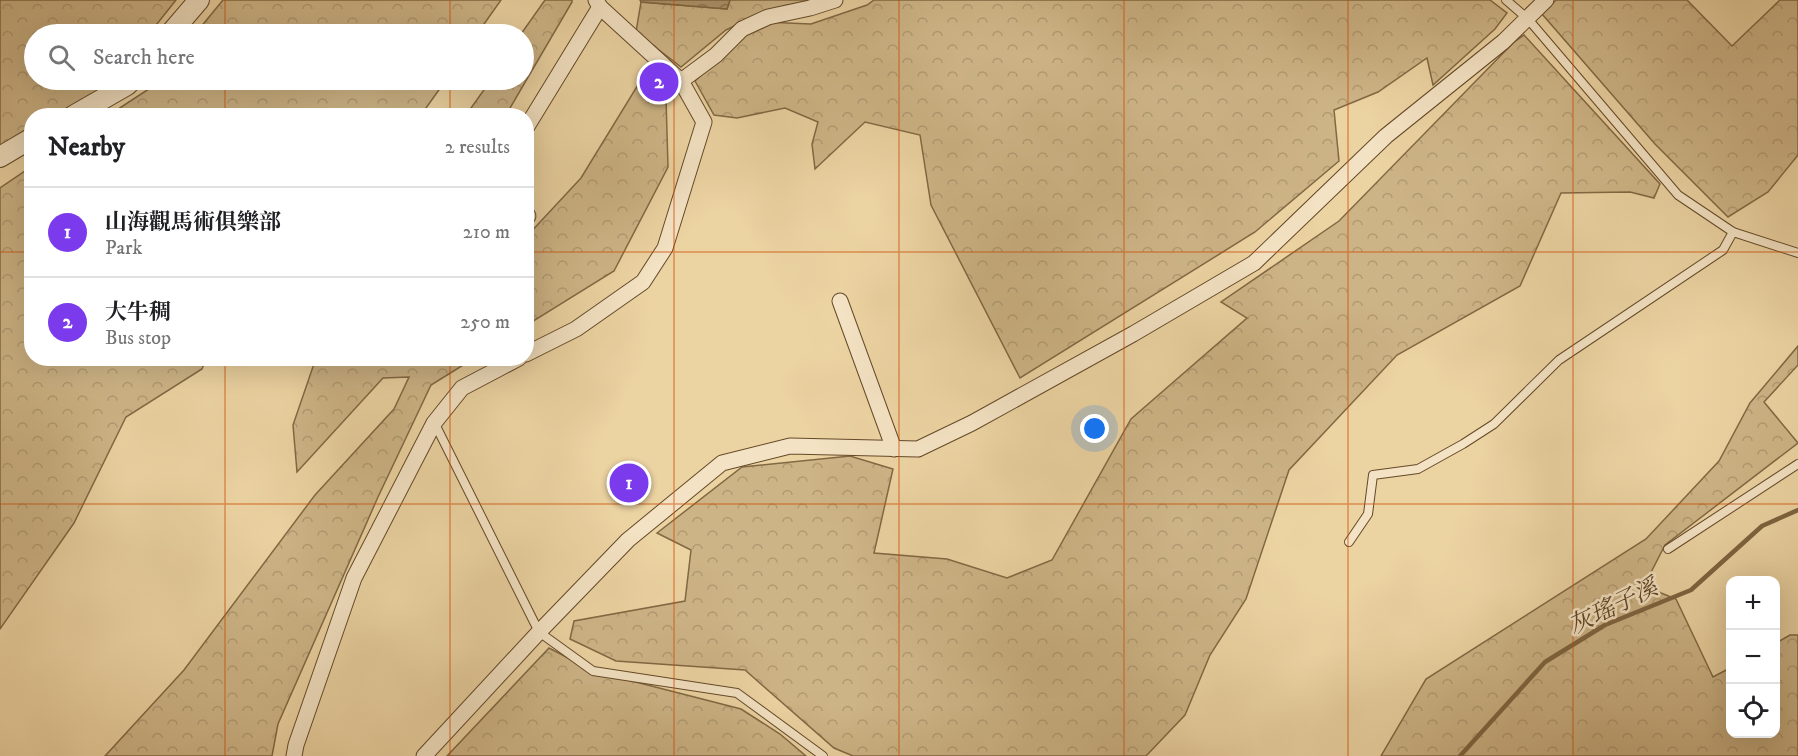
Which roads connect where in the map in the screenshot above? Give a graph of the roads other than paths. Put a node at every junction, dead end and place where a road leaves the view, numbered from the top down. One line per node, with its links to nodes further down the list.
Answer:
1 (199, 0): 7 (street)
2 (836, 0): 8 (street)
3 (1506, 0): 6 (lane)
4 (1546, 0): 6 (street)
5 (598, 4): 8 (street); 11 (street)
6 (1528, 19): 14 (lane); 20 (street)
7 (179, 24)
8 (681, 81): 17 (street)
9 (118, 90): 10 (street)
10 (87, 108)
11 (534, 114)
12 (24, 143): 13 (street)
13 (0, 157)
14 (1733, 232): 15 (lane); 22 (lane)
15 (1798, 253)
16 (840, 301): 20 (street)
17 (534, 350)
18 (504, 366): 19 (street)
19 (434, 423): 24 (lane); 25 (street)
20 (894, 449): 24 (street)
21 (1798, 464): 23 (lane)
22 (1349, 542)
23 (1668, 549)
24 (539, 632): 26 (street); 27 (lane)
25 (294, 756)
26 (424, 756)
27 (823, 756)

